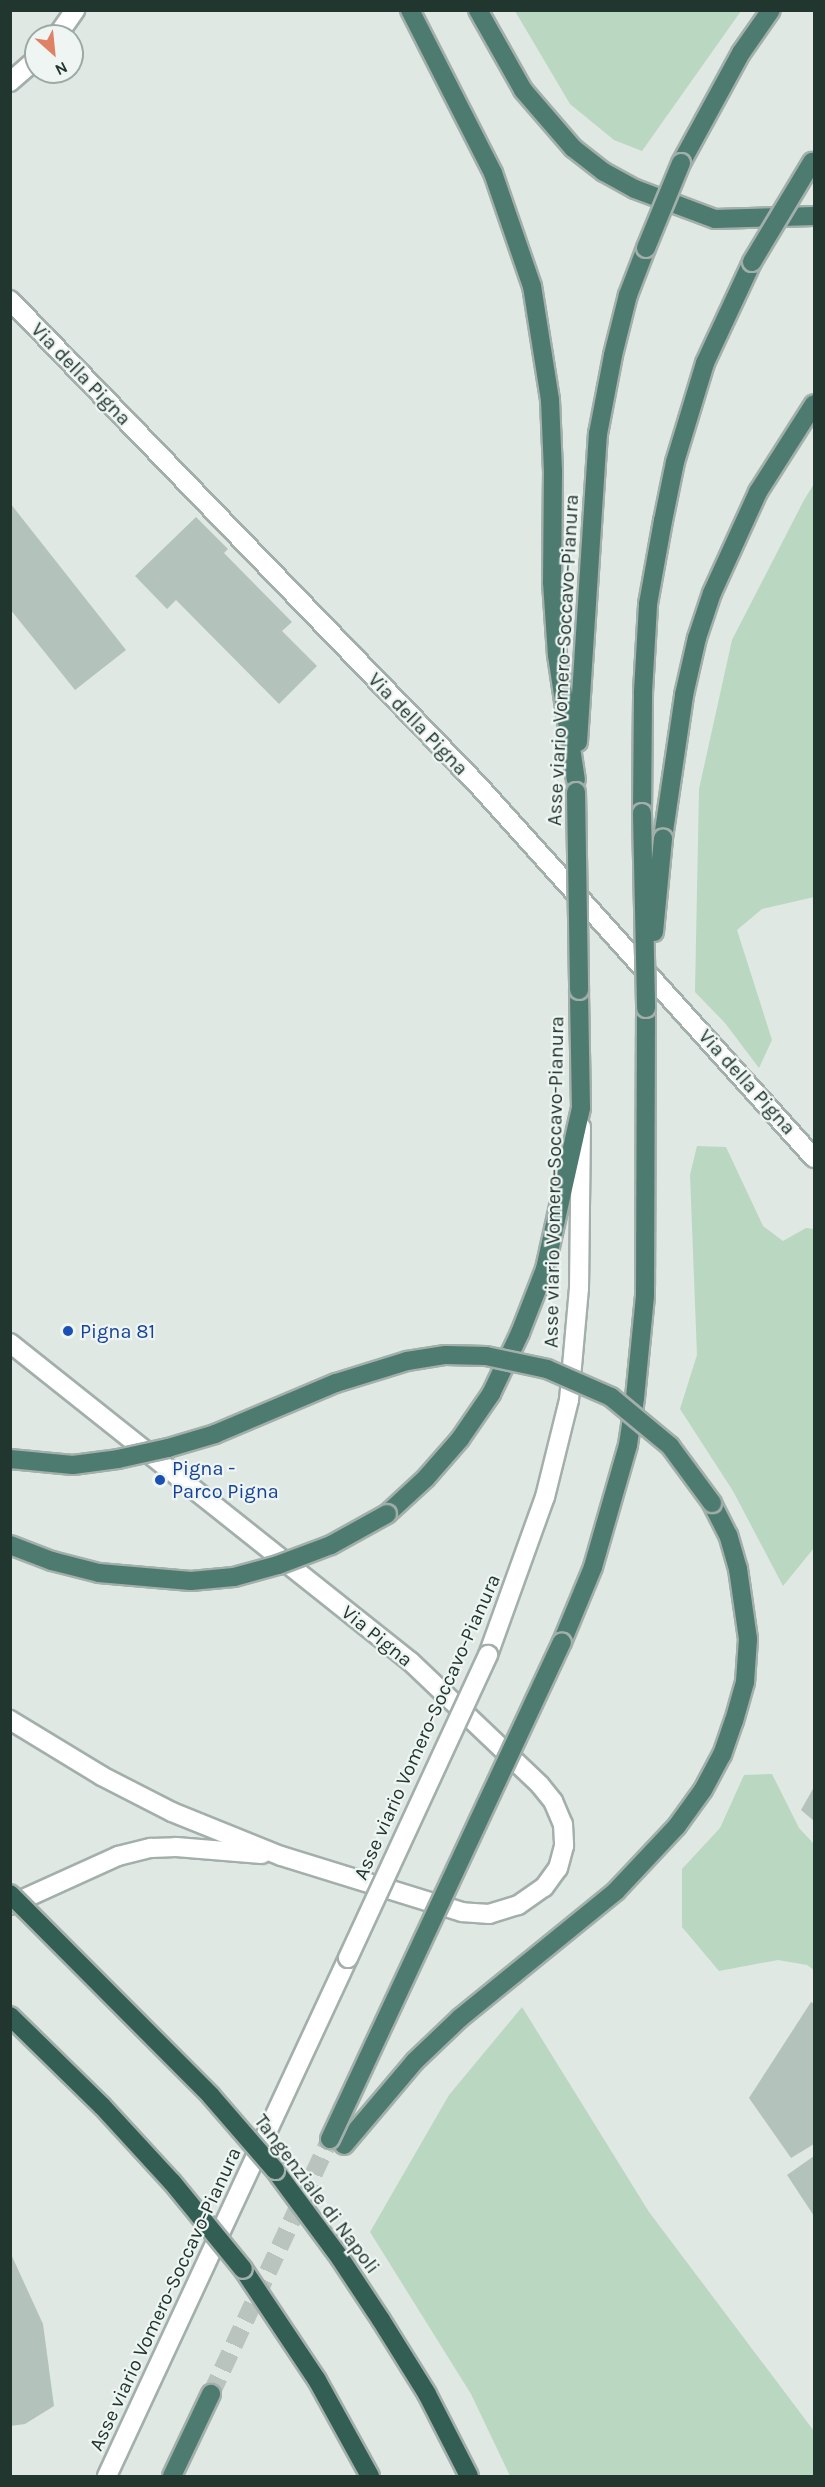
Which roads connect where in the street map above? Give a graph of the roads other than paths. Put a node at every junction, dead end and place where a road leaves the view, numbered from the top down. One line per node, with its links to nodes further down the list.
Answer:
1 (75, 10): 5 (main road)
2 (410, 10): 12 (highway)
3 (478, 10): 9 (highway)
4 (771, 10): 12 (highway, Asse viario Vomero-Soccavo-Pianura, bridge)
5 (65, 24)
6 (24, 70): 7 (main road)
7 (10, 82)
8 (813, 160): 13 (highway, bridge)
9 (814, 216)
10 (10, 300): 15 (main road, Via della Pigna)
11 (814, 404): 13 (highway, bridge)
12 (576, 786): 14 (highway, Asse viario Vomero-Soccavo-Pianura, bridge)
13 (646, 1008): 17 (highway, bridge)
14 (581, 1108): 18 (highway, bridge); 25 (main road, Asse viario Vomero-Soccavo-Pianura, bridge)
15 (814, 1158)
16 (10, 1343): 20 (main road, Via Pigna)
17 (10, 1459)
18 (10, 1545)
19 (10, 1720): 20 (main road, Via Pigna)
20 (281, 1856): 22 (main road, Via Pigna)
21 (10, 1894): 28 (highway, Tangenziale di Napoli, bridge)
22 (10, 1905)
23 (10, 2016): 27 (highway, bridge)
24 (211, 2394): 26 (highway)
25 (107, 2476)
26 (172, 2476)
27 (370, 2476)
28 (469, 2476)

